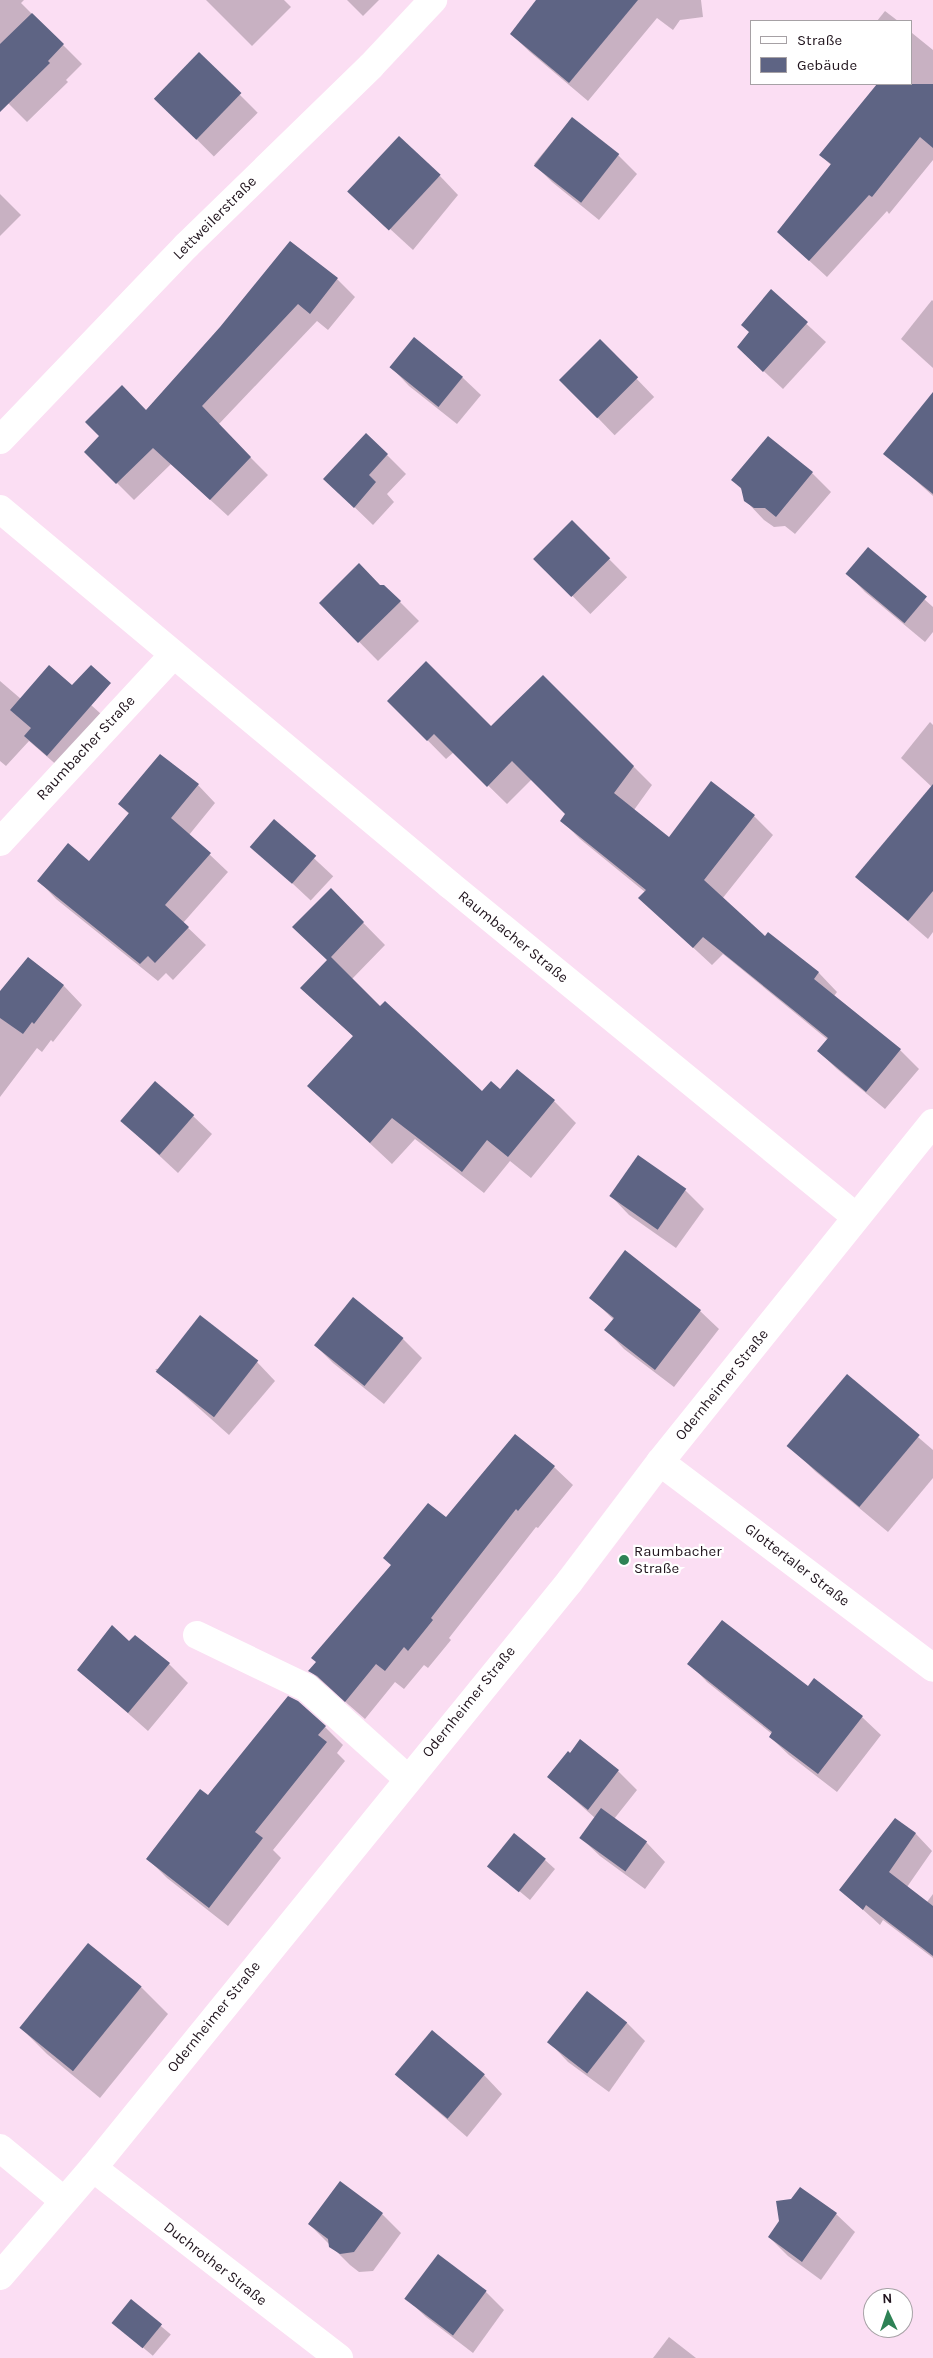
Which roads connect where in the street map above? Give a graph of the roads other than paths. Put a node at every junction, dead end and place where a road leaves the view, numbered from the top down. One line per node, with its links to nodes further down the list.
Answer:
1 (433, 0): 2 (street, Lettweilerstraße)
2 (0, 440)
3 (0, 509): 4 (street, Raumbacher Straße)
4 (173, 655): 5 (street, Raumbacher Straße); 7 (street, Raumbacher Straße)
5 (0, 842)
6 (933, 1124): 7 (street, Odernheimer Straße)
7 (856, 1217): 8 (street, Odernheimer Straße)
8 (660, 1462): 10 (street, Glottertaler Straße); 11 (street, Odernheimer Straße)
9 (197, 1635): 11 (street)
10 (933, 1668)
11 (407, 1778): 13 (street, Odernheimer Straße)
12 (0, 2148): 14 (street)
13 (92, 2168): 14 (street, Odernheimer Straße); 16 (street, Duchrother Straße)
14 (64, 2201): 15 (street, Odernheimer Straße)
15 (0, 2276)
16 (339, 2358)

